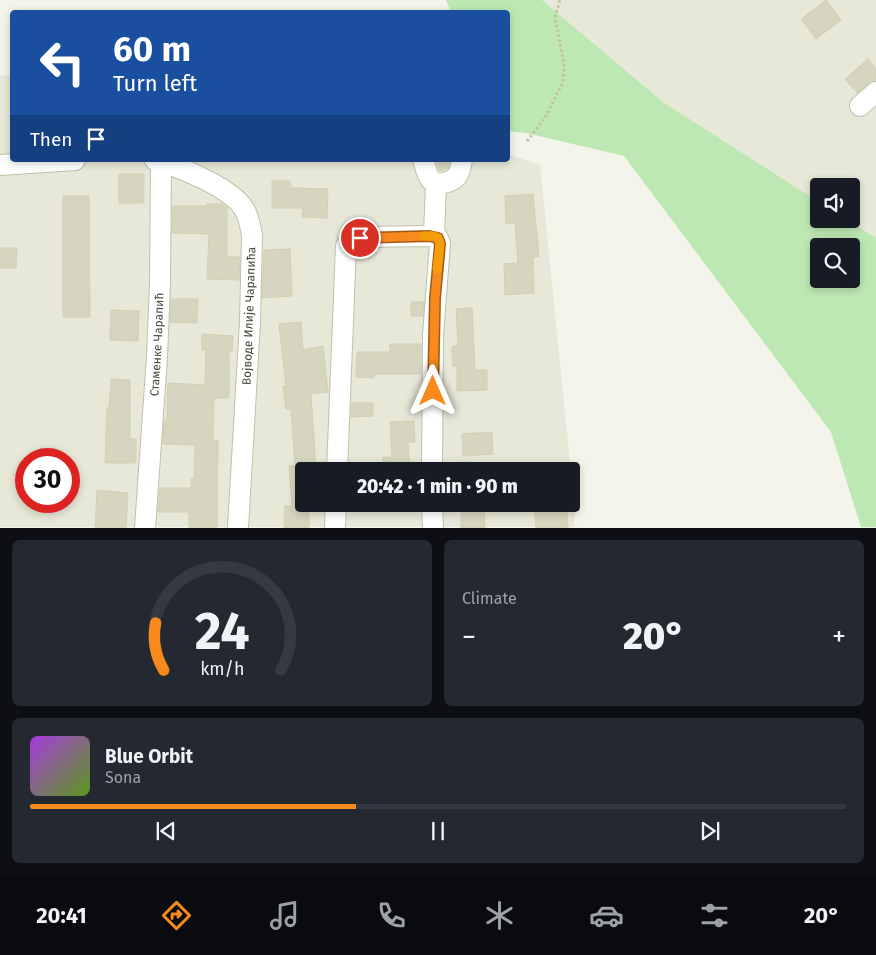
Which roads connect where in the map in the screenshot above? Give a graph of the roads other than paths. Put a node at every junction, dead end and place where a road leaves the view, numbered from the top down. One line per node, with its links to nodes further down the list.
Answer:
1 (876, 92): 2 (street)
2 (860, 106)
3 (45, 162): 8 (street)
4 (158, 162): 15 (street, Стаменке Чарапић)
5 (161, 162): 16 (street, Војводе Илије Чарапића)
6 (424, 162): 9 (street)
7 (461, 162): 9 (street)
8 (0, 165)
9 (436, 183): 10 (street)
10 (437, 240): 11 (street); 12 (street)
11 (337, 462)
12 (432, 462)
13 (336, 512): 17 (street)
14 (432, 512): 18 (street)
15 (145, 528)
16 (238, 528)
17 (335, 528)
18 (433, 528)

